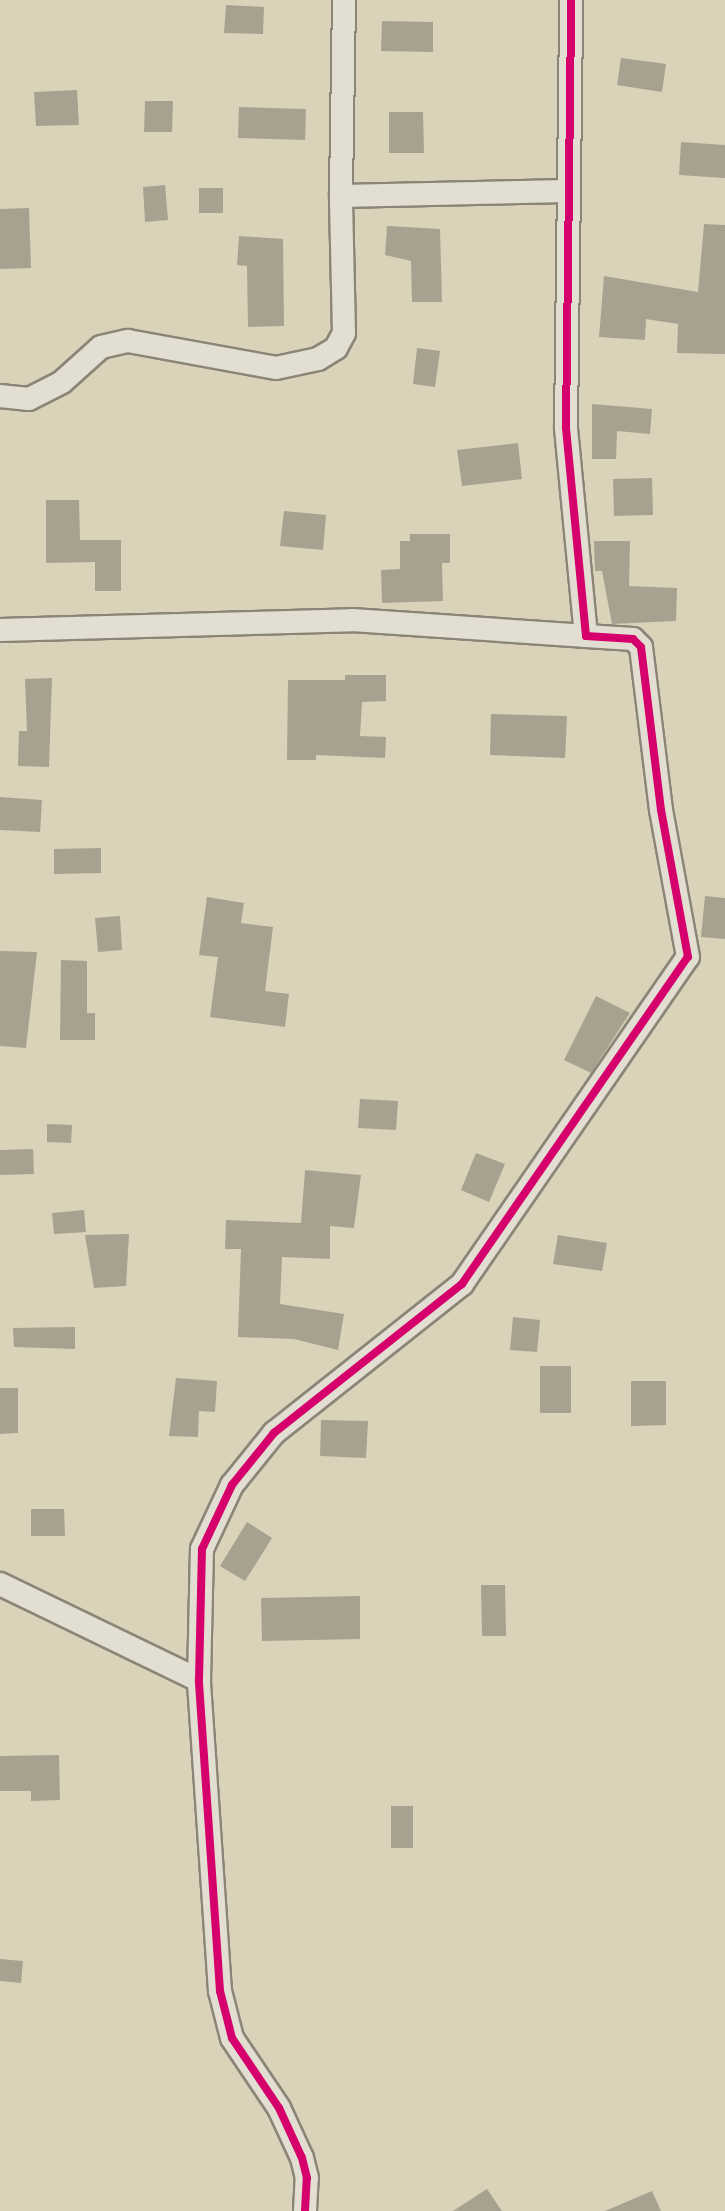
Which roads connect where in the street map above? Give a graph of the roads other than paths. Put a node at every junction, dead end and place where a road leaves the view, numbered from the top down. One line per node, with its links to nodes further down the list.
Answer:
1 (344, 0): 4 (street)
2 (572, 0): 3 (street)
3 (566, 191): 4 (street); 7 (street)
4 (342, 196): 5 (street)
5 (0, 396)
6 (0, 630): 7 (street)
7 (586, 636): 8 (street); 10 (street)
8 (0, 641)
9 (0, 1584): 10 (street)
10 (199, 1680): 11 (street)
11 (305, 2211)

